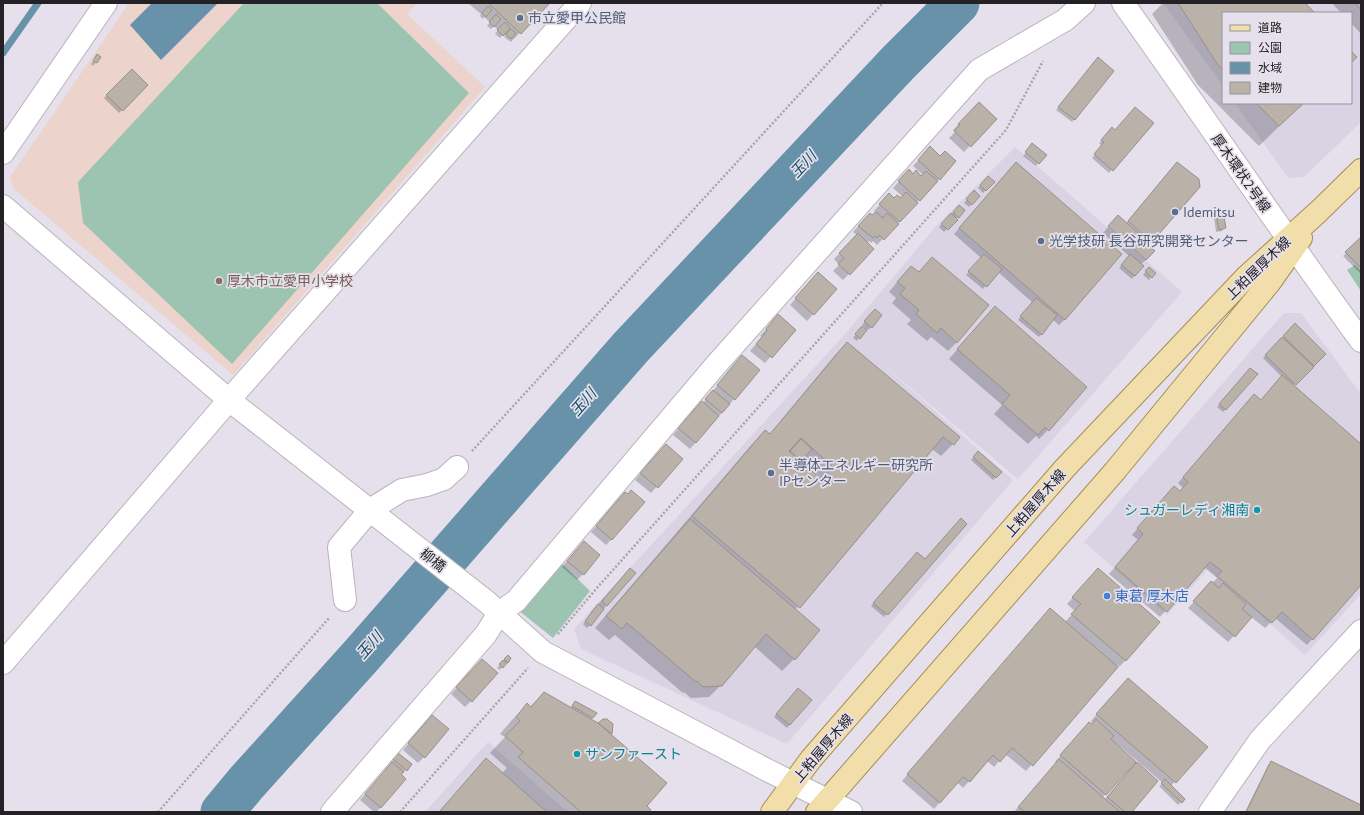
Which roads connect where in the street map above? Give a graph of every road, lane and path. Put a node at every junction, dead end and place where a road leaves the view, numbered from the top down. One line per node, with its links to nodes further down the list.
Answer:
1 (106, 3): 7 (street)
2 (580, 3): 12 (street)
3 (883, 3): 13 (path)
4 (1084, 3): 16 (street)
5 (1123, 3): 10 (street, 厚木環状2号線)
6 (1046, 54): 18 (path)
7 (3, 153)
8 (1361, 170): 10 (main road, 上粕屋厚木線)
9 (3, 206): 12 (street, 柳橋)
10 (1291, 244): 11 (street, 厚木環状2号線); 20 (main road, 上粕屋厚木線); 21 (main road, 上粕屋厚木線)
11 (1361, 342)
12 (229, 400): 14 (street, 柳橋); 19 (street)
13 (457, 467): 14 (street)
14 (375, 514): 15 (street); 16 (street, 柳橋)
15 (344, 600): 22 (path)
16 (493, 608): 18 (street, 柳橋); 23 (street)
17 (1361, 631): 27 (street)
18 (543, 652): 20 (street, 柳橋); 24 (path)
19 (3, 663)
20 (793, 784): 21 (street, 柳橋); 25 (main road, 上粕屋厚木線)
21 (821, 807): 26 (street, 柳橋)
22 (158, 812)
23 (332, 812)
24 (400, 812)
25 (772, 812)
26 (850, 812)
27 (1210, 812)

